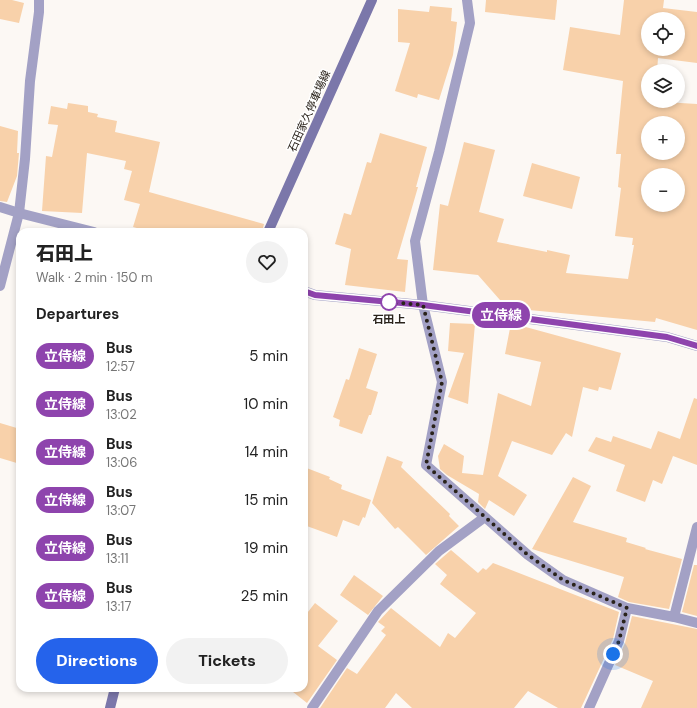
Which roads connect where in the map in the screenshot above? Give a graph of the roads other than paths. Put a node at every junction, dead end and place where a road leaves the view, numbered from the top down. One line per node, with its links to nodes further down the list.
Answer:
1 (39, 0): 5 (street)
2 (372, 0): 7 (main road, 石田家久停車場線)
3 (467, 0): 10 (street)
4 (0, 206): 5 (street)
5 (19, 213): 6 (street); 8 (street)
6 (78, 228)
7 (270, 228)
8 (0, 286)
9 (308, 292): 10 (street)
10 (423, 305): 11 (street); 12 (street)
11 (697, 346)
12 (485, 517): 14 (street); 19 (street)
13 (697, 527): 15 (street)
14 (627, 608): 15 (street); 20 (street)
15 (674, 617): 16 (street)
16 (697, 623)
17 (114, 692): 18 (main road)
18 (110, 708)
19 (312, 708)
20 (589, 708)

